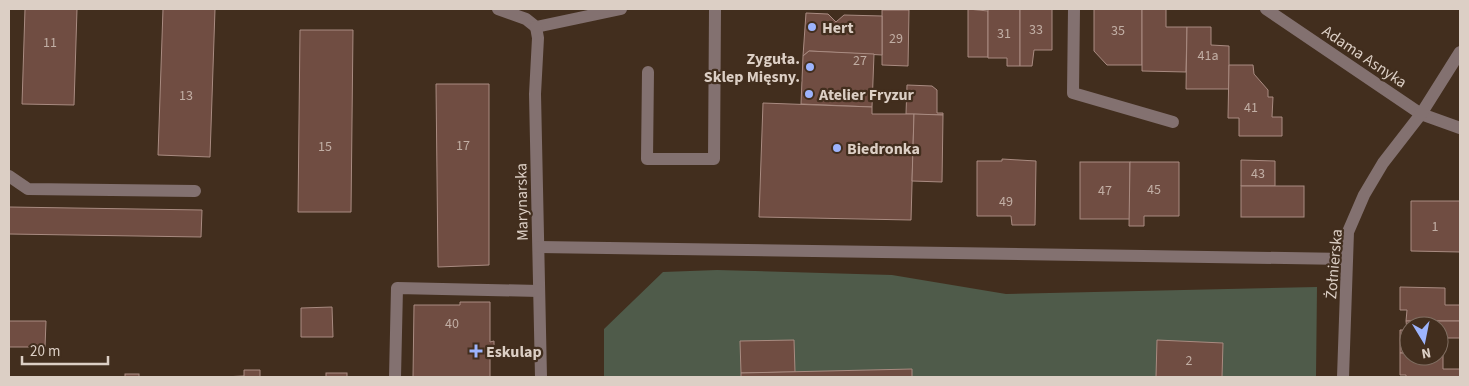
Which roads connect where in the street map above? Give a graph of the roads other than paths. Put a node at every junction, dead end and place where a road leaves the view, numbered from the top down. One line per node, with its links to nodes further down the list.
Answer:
1 (498, 9): 6 (street)
2 (621, 9): 6 (street)
3 (715, 9): 8 (street)
4 (1074, 9): 10 (street)
5 (1266, 9): 9 (street, Adama Asnyka)
6 (536, 27): 14 (street, Marynarska)
7 (1460, 52): 9 (street, Żołnierska)
8 (648, 72)
9 (1421, 114): 11 (street, Adama Asnyka); 15 (street, Żołnierska)
10 (1173, 122)
11 (1460, 128)
12 (9, 176): 13 (street)
13 (196, 191)
14 (538, 247): 15 (street); 16 (street, Marynarska)
15 (1347, 259): 19 (street, Żołnierska)
16 (539, 291): 17 (street); 18 (street, Marynarska)
17 (395, 377)
18 (541, 377)
19 (1343, 377)

